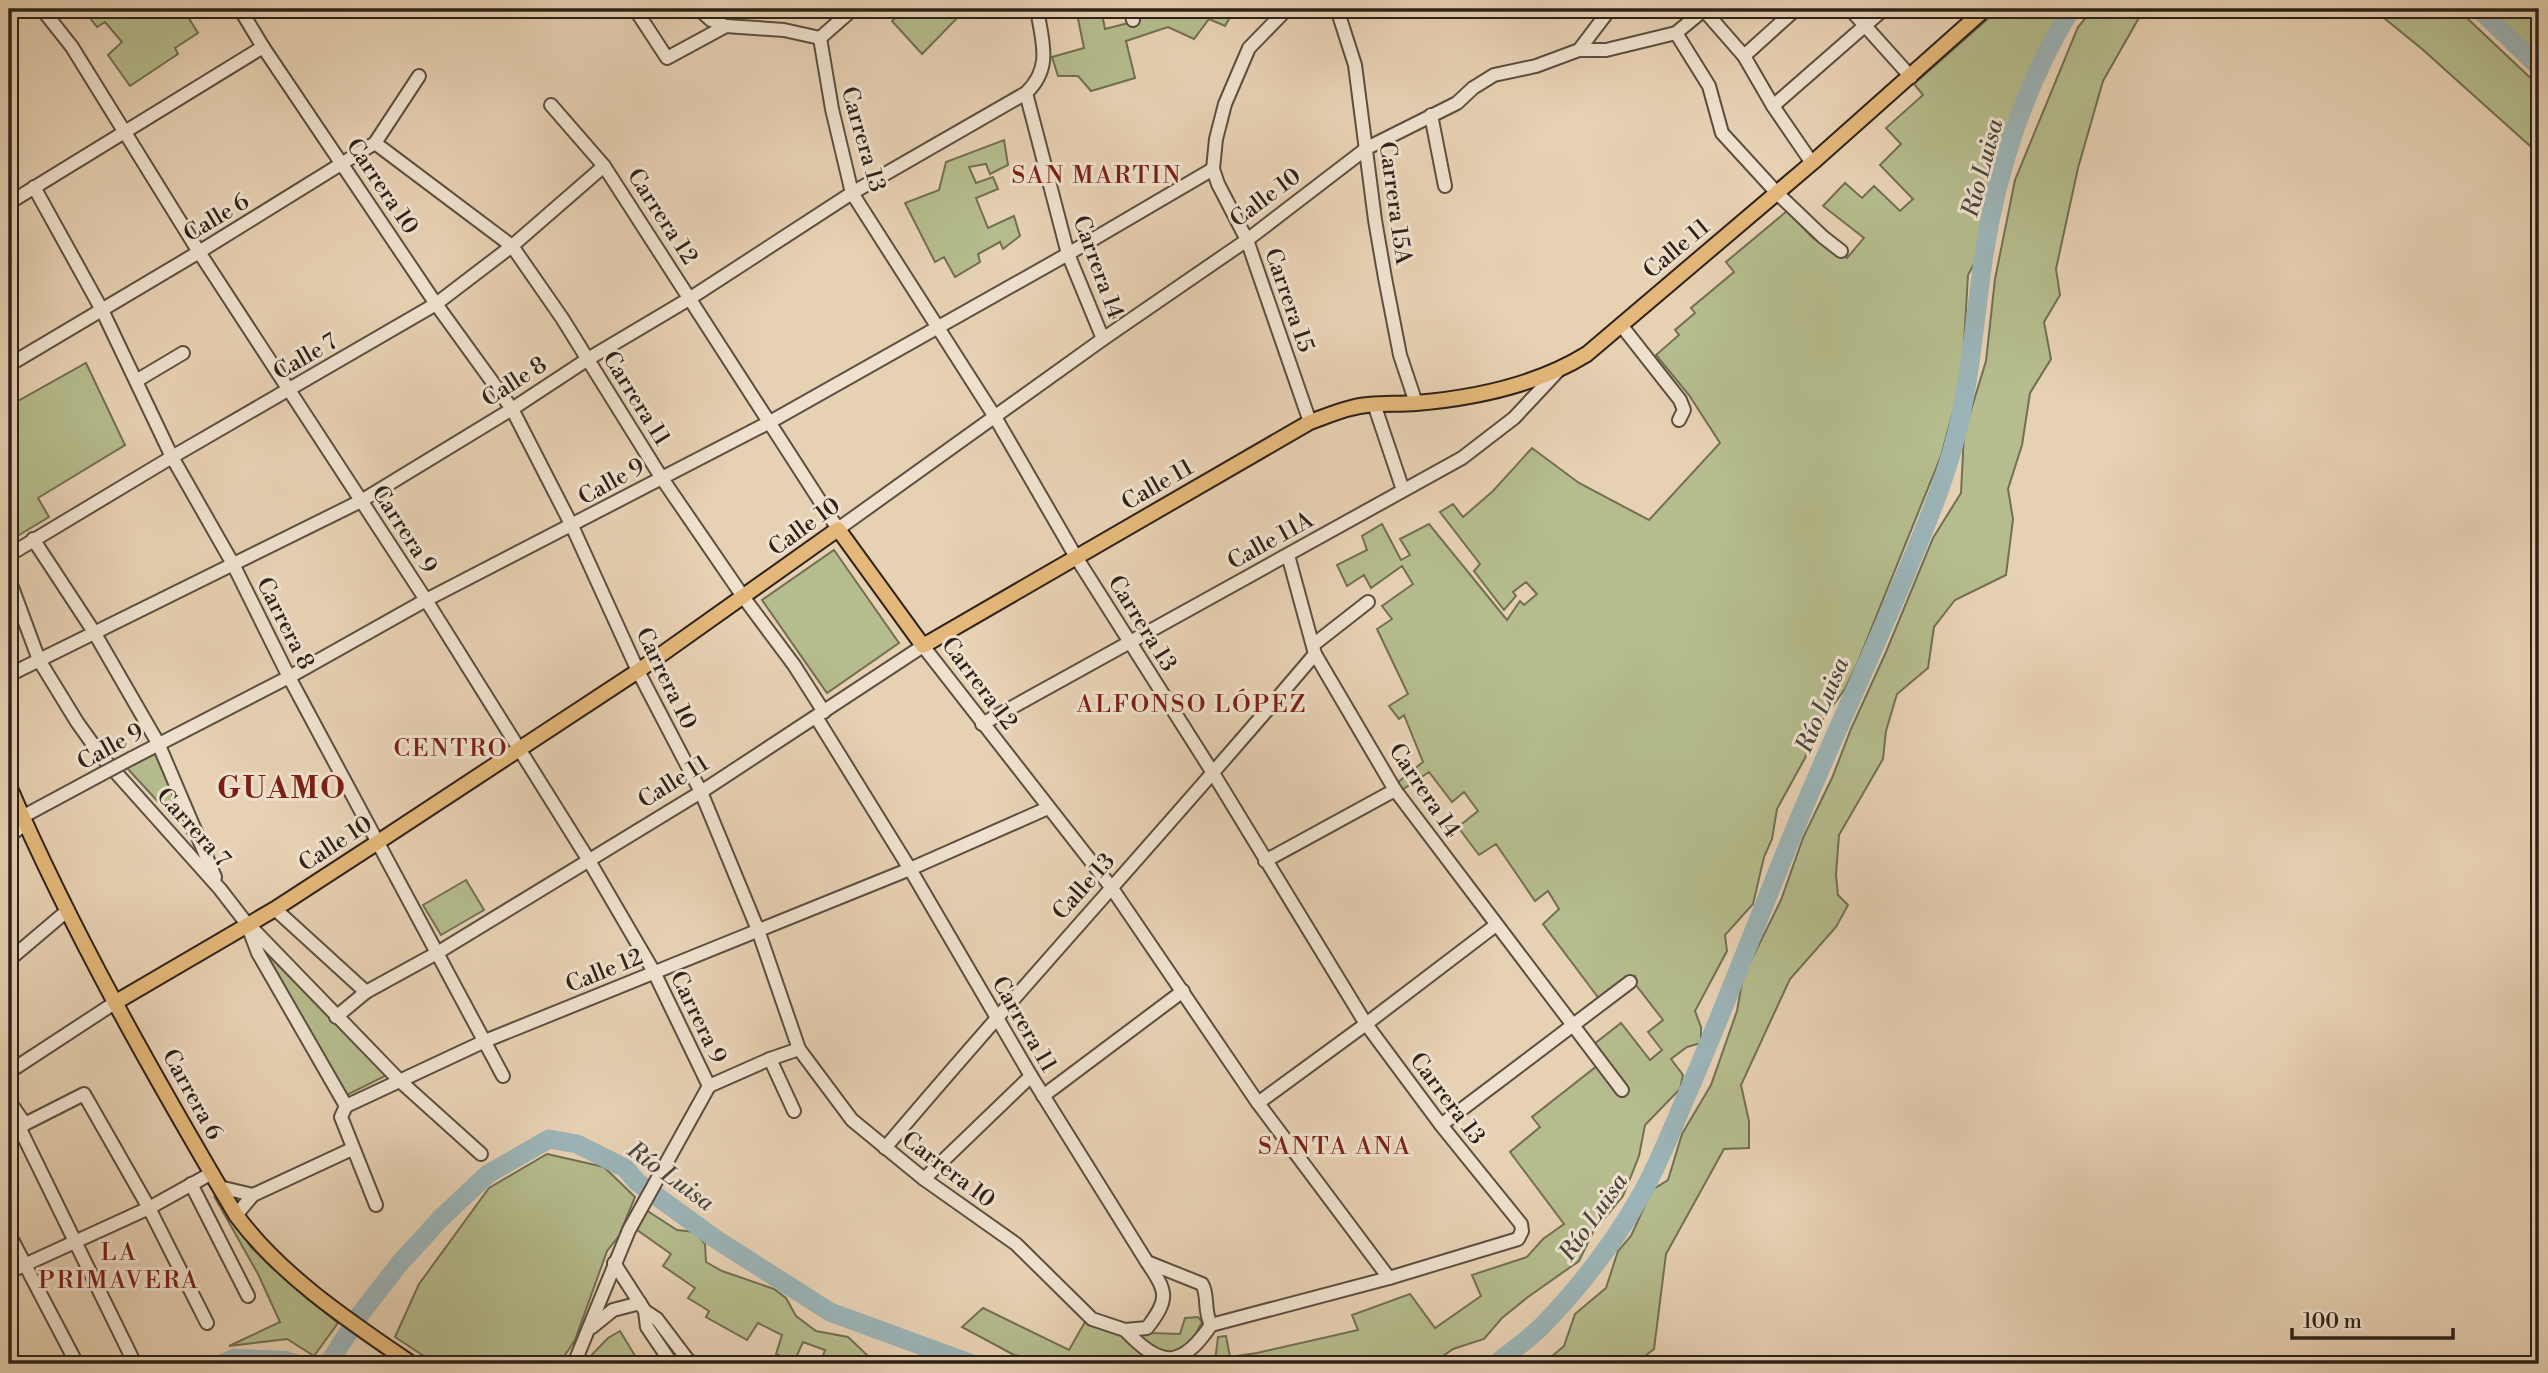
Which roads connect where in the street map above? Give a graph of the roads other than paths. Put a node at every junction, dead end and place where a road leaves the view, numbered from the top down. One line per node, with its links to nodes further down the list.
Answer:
1 (42, 9): 28 (street, Carrera 9)
2 (240, 9): 19 (street, Carrera 10)
3 (635, 9): 16 (street)
4 (699, 9): 16 (street)
5 (853, 9): 18 (street)
6 (1037, 9): 24 (street)
7 (1287, 9): 34 (street)
8 (1337, 9): 30 (street, Carrera 15A)
9 (1611, 9): 20 (street)
10 (1704, 9): 17 (street); 21 (street)
11 (1796, 9): 21 (street)
12 (1850, 9): 15 (street)
13 (1884, 9): 15 (street)
14 (1985, 9): 23 (main road, Calle 11)
15 (1865, 25): 23 (street); 26 (street)
16 (726, 26): 18 (street)
17 (1676, 33): 20 (street); 38 (street)
18 (820, 38): 37 (street, Carrera 13)
19 (263, 47): 28 (street); 32 (street, Carrera 10)
20 (1579, 50): 27 (street, Calle 10)
21 (1744, 56): 26 (street)
22 (419, 76): 29 (street, Calle 6)
23 (1911, 77): 31 (main road, Calle 11)
24 (1026, 93): 37 (street, Calle 8); 44 (street, Carrera 14)
25 (551, 105): 33 (street, Carrera 12)
26 (1773, 106): 31 (street)
27 (1432, 115): 30 (street, Calle 10); 35 (street)
28 (125, 132): 36 (street); 43 (street, Carrera 9)
29 (376, 142): 32 (street, Calle 6); 41 (street, Carrera 11)
30 (1367, 148): 40 (street, Calle 10); 57 (street, Carrera 15A)
31 (1812, 163): 38 (main road, Calle 11)
32 (343, 164): 43 (street, Calle 6); 46 (street, Carrera 10)
33 (604, 166): 41 (street, Calle 7); 45 (street, Carrera 12)
34 (1213, 169): 40 (street, Carrera 15); 44 (street, Calle 9)
35 (1445, 186)
36 (34, 187): 39 (street); 47 (street, Carrera 8)
37 (852, 192): 45 (street, Calle 8); 49 (street, Carrera 13)
38 (1777, 193): 42 (street); 48 (main road, Calle 11)
39 (9, 203)
40 (1247, 240): 50 (street, Calle 10); 63 (street, Carrera 15)
41 (512, 246): 46 (street, Calle 7); 52 (street, Carrera 11)
42 (1841, 250)
43 (199, 252): 47 (street, Calle 6); 56 (street, Carrera 9)
44 (1069, 254): 49 (street, Calle 9); 50 (street, Carrera 14)
45 (689, 299): 52 (street, Calle 8); 62 (street, Carrera 12)
46 (436, 304): 56 (street, Calle 7); 59 (street, Carrera 10)
47 (102, 310): 53 (street, Calle 6); 55 (street, Carrera 8)
48 (1621, 325): 54 (main road, Calle 11); 61 (street)
49 (936, 327): 60 (street, Carrera 13); 62 (street, Calle 9)
50 (1103, 339): 60 (street, Calle 10)
51 (183, 353): 55 (street)
52 (588, 359): 59 (street, Calle 8); 65 (street, Carrera 11)
53 (9, 365)
54 (1560, 368): 57 (main road, Calle 11); 66 (street, Calle 11A)
55 (136, 381): 64 (street, Carrera 8)
56 (288, 390): 64 (street, Calle 7); 67 (street, Carrera 9)
57 (1416, 403): 58 (main road, Calle 11)
58 (1374, 404): 63 (main road, Calle 11); 66 (street)
59 (512, 409): 67 (street, Calle 8); 68 (street, Carrera 10)
60 (995, 417): 69 (street, Calle 10); 73 (street, Carrera 13)
61 (1679, 420)
62 (770, 422): 65 (street, Calle 9); 69 (street, Carrera 12)
63 (1310, 422): 73 (main road, Calle 11)
64 (172, 457): 70 (street, Calle 7); 74 (street, Carrera 8)
65 (661, 477): 68 (street, Calle 9); 76 (street, Carrera 11)
66 (1403, 490): 72 (street, Calle 11A)
67 (361, 501): 74 (street, Calle 8); 77 (street, Carrera 9)
68 (572, 526): 77 (street, Calle 9); 84 (street, Carrera 10)
69 (838, 529): 76 (main road, Calle 10); 81 (main road, Carrera 12)
70 (33, 539): 71 (street, Calle 7); 79 (street)
71 (9, 555)
72 (1288, 555): 80 (street, Calle 11A); 82 (street, Carrera 14)
73 (1076, 557): 80 (street, Carrera 13); 81 (main road, Calle 11)
74 (233, 564): 79 (street, Calle 8); 86 (street, Carrera 8)
75 (9, 579): 83 (street, Carrera 7)
76 (744, 598): 84 (main road, Calle 10); 87 (street, Carrera 11)
77 (426, 600): 86 (street, Calle 9); 90 (street, Carrera 9)
78 (1368, 602): 82 (street, Calle 13)
79 (94, 632): 83 (street, Calle 8); 89 (street)
80 (1130, 641): 88 (street, Calle 11A); 91 (street, Carrera 13)
81 (923, 646): 87 (street, Calle 11); 88 (street, Carrera 12)
82 (1314, 649): 91 (street, Calle 13); 93 (street, Carrera 14)
83 (39, 660): 85 (street, Calle 8); 103 (street, Carrera 7)
84 (638, 671): 90 (main road, Calle 10); 94 (street, Carrera 10)
85 (9, 675)
86 (289, 677): 89 (street, Calle 9); 98 (street, Carrera 8)
87 (820, 715): 94 (street, Calle 11); 101 (street, Carrera 11)
88 (982, 724): 95 (street, Carrera 12)
89 (158, 743): 96 (street, Calle 9, bridge); 103 (street)
90 (518, 749): 98 (main road, Calle 10); 99 (street, Carrera 9)
91 (1213, 773): 100 (street, Carrera 13); 102 (street, Calle 13)
92 (9, 786): 96 (main road, Carrera 6)
93 (1395, 790): 100 (street); 107 (street, Carrera 14)
94 (701, 792): 99 (street, Calle 11); 108 (street, Carrera 10)
95 (1048, 808): 101 (street, Calle 12); 102 (street, Carrera 12)
96 (18, 814): 97 (street, Calle 9); 104 (main road, Carrera 6)
97 (9, 836)
98 (378, 842): 105 (main road, Calle 10); 109 (street, Carrera 8)
99 (588, 859): 109 (street, Calle 11); 111 (street, Carrera 9)
100 (1265, 861): 118 (street, Carrera 13)
101 (909, 869): 108 (street, Calle 12); 116 (street, Carrera 11)
102 (1111, 887): 113 (street, Carrera 12); 116 (street, Calle 13)
103 (220, 889): 106 (street, Carrera 7)
104 (68, 909): 110 (street); 115 (main road, Carrera 6)
105 (275, 909): 106 (main road, Calle 10); 114 (street)
106 (247, 924): 115 (main road, Calle 10); 117 (street); 132 (street, Carrera 7)
107 (1496, 925): 118 (street); 119 (street, Carrera 14)
108 (758, 930): 111 (street, Calle 12); 121 (street, Carrera 10)
109 (437, 953): 114 (street, Calle 11); 120 (street, Carrera 8)
110 (9, 960)
111 (654, 972): 120 (street, Calle 12); 127 (street, Carrera 9)
112 (1630, 982): 119 (street)
113 (1183, 991): 129 (street); 131 (street, Carrera 12)
114 (366, 992): 117 (street, Calle 11)
115 (116, 1002): 123 (street, Calle 10); 139 (main road, Carrera 6)
116 (997, 1015): 125 (street, Carrera 11); 136 (street, Calle 13)
117 (336, 1017): 126 (street)
118 (1366, 1024): 131 (street); 134 (street, Carrera 13)
119 (1571, 1026): 128 (street); 134 (street)
120 (485, 1041): 124 (street, Carrera 8); 126 (street, Calle 12)
121 (799, 1049): 122 (street); 136 (street, Carrera 10)
122 (770, 1059): 127 (street); 133 (street)
123 (9, 1072)
124 (503, 1076)
125 (1031, 1076): 129 (street, Carrera 11); 140 (street)
126 (400, 1081): 132 (street, Calle 12); 138 (street)
127 (709, 1086): 150 (street)
128 (1622, 1090)
129 (1043, 1096): 149 (street, Carrera 11)
130 (9, 1101): 135 (street)
131 (1258, 1102): 153 (street, Carrera 12)
132 (345, 1106): 137 (street)
133 (794, 1111)
134 (1441, 1125): 153 (street, Carrera 13)
135 (18, 1128): 145 (street); 148 (street)
136 (885, 1148): 140 (street, Carrera 10)
137 (352, 1149): 143 (street); 144 (street)
138 (481, 1154)
139 (212, 1173): 141 (street); 142 (main road, Carrera 6)
140 (923, 1179): 158 (street, Carrera 10)
141 (191, 1184): 145 (street); 154 (street)
142 (219, 1187): 143 (street); 146 (main road, Carrera 6)
143 (253, 1195): 146 (street)
144 (376, 1205)
145 (149, 1208): 148 (street); 156 (street)
146 (236, 1215): 160 (main road, Carrera 6)
147 (9, 1234): 151 (street)
148 (76, 1242): 151 (street); 162 (street)
149 (1147, 1262): 157 (street); 158 (street, Carrera 11)
150 (614, 1263): 155 (street); 159 (street)
151 (25, 1265): 152 (street); 161 (street)
152 (9, 1272)
153 (1389, 1278): 157 (street)
154 (248, 1296)
155 (643, 1307): 159 (street); 164 (street); 165 (street)
156 (207, 1323)
157 (1211, 1325): 158 (street)
158 (1125, 1329)
159 (588, 1332): 163 (street)
160 (406, 1360)
161 (77, 1364)
162 (135, 1364)
163 (574, 1364)
164 (672, 1364)
165 (694, 1364)

